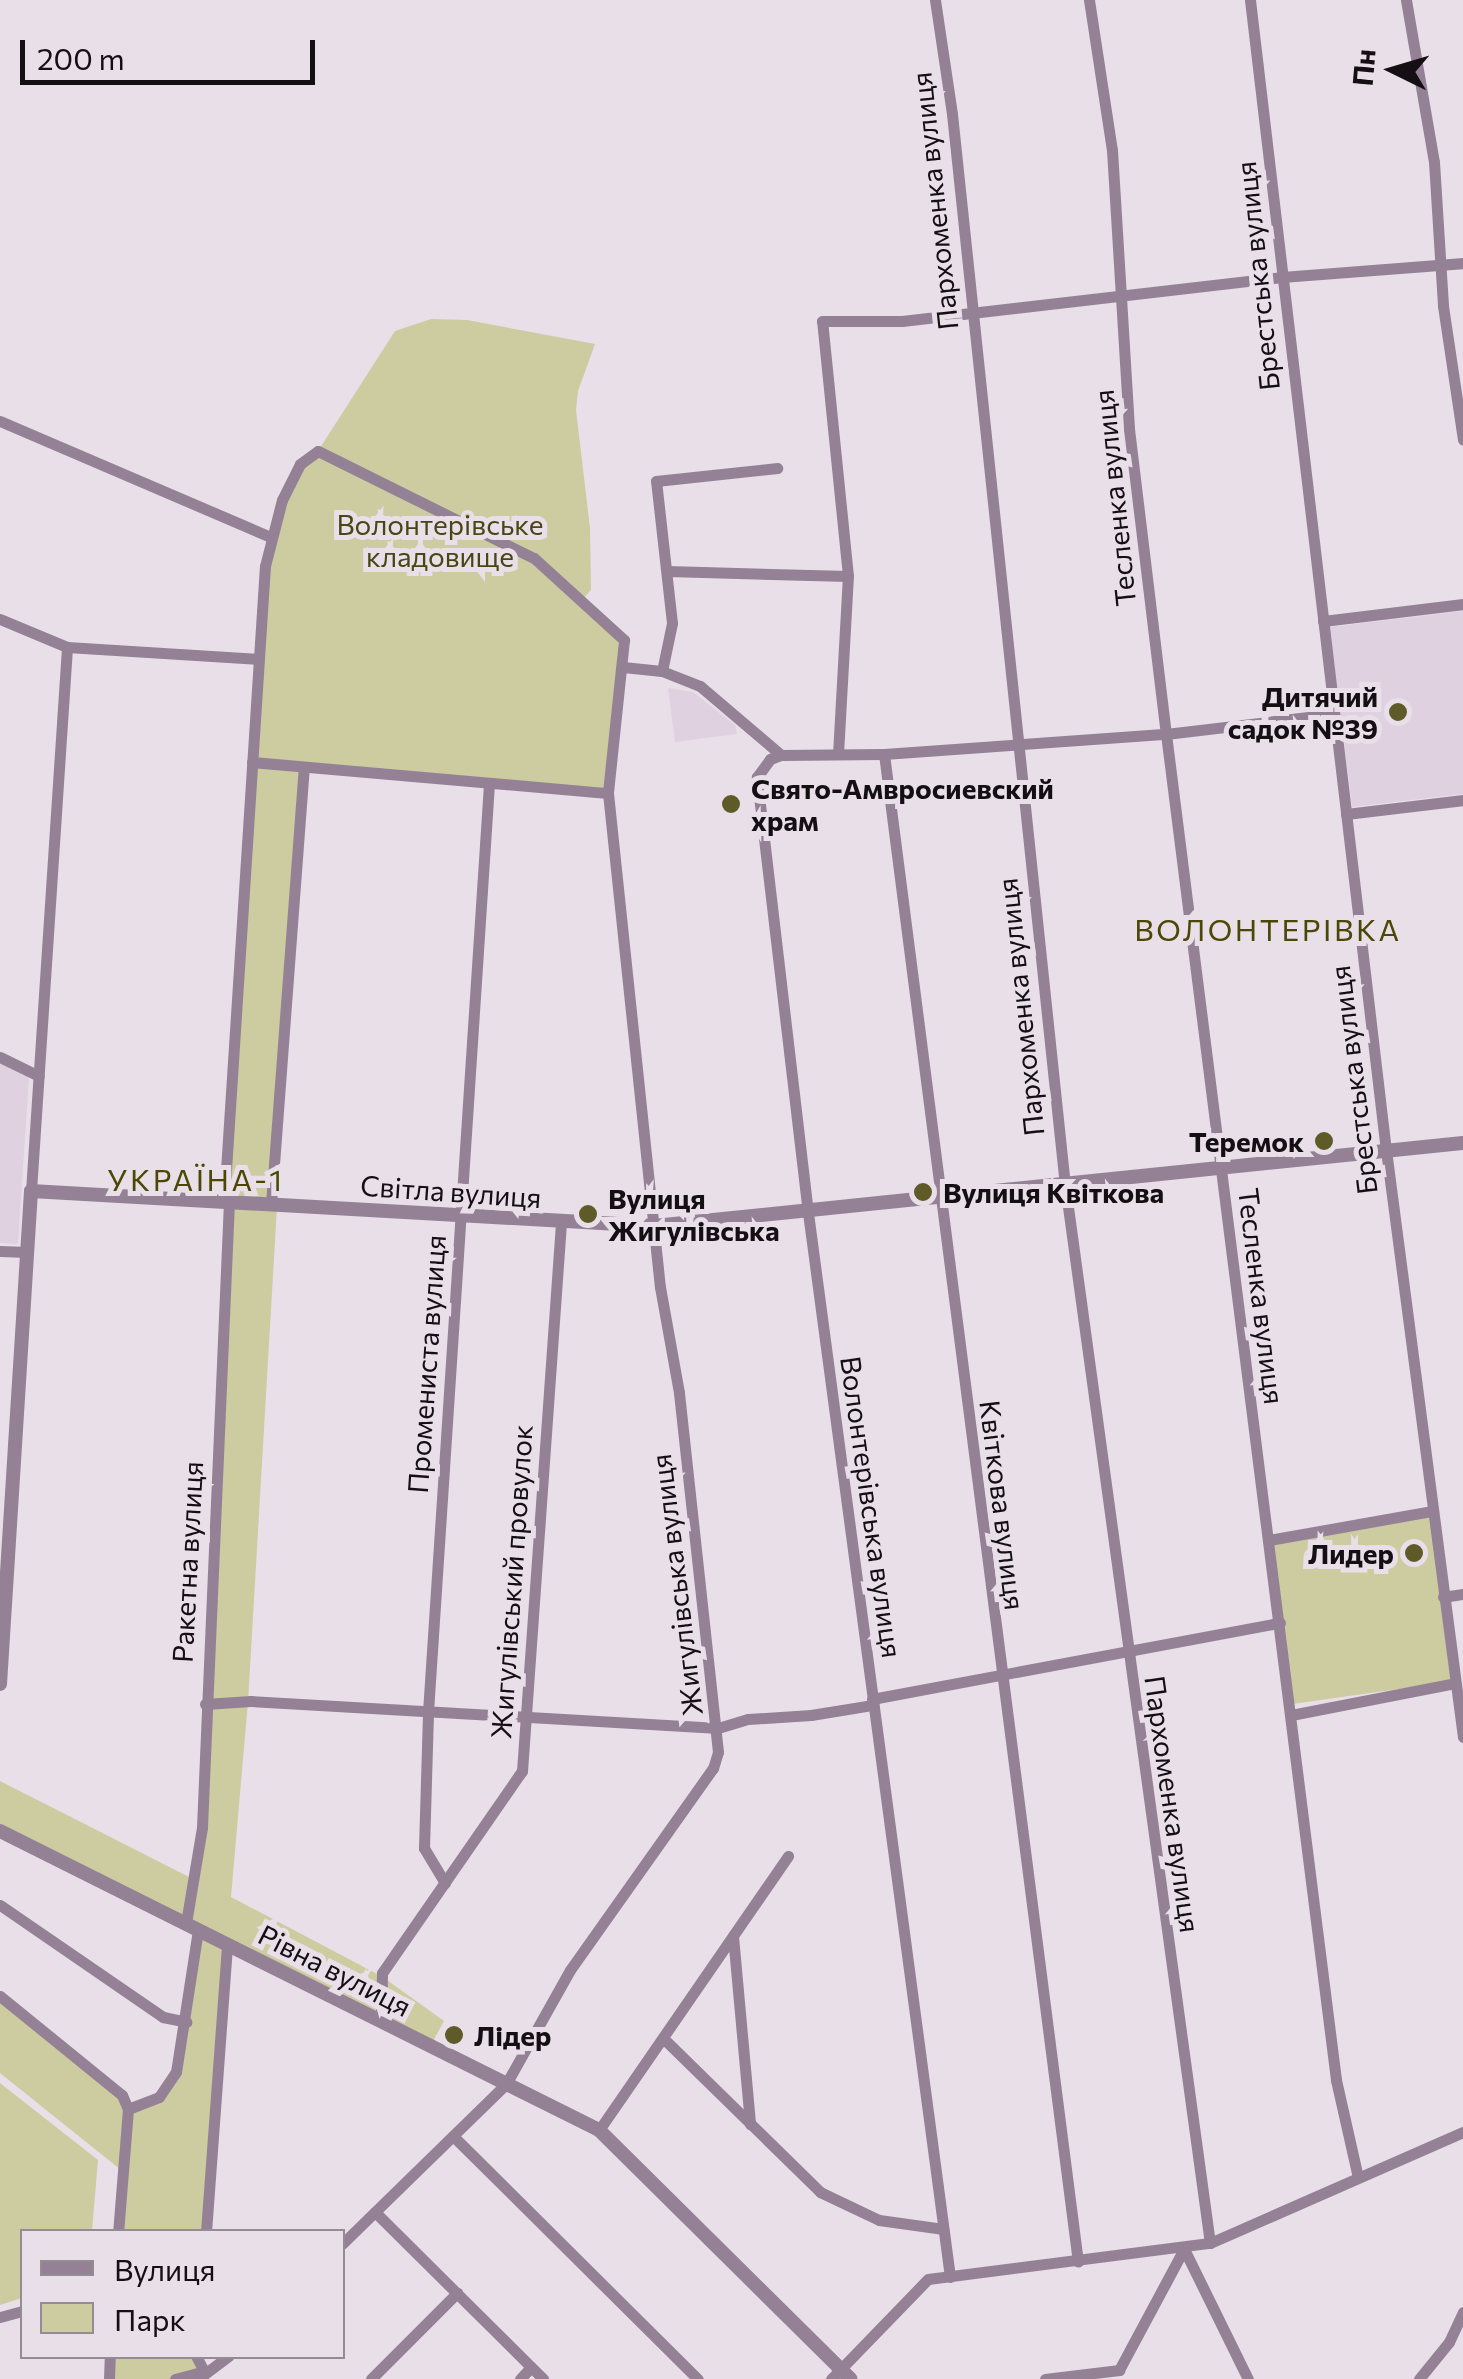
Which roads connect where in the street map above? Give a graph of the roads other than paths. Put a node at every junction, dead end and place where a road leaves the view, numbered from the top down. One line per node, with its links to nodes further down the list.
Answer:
1 (935, 0): 9 (street, Пархоменка вулиця)
2 (1089, 0): 8 (street, Тесленка вулиця)
3 (1250, 0): 7 (street, Брестська вулиця)
4 (1406, 0): 6 (street)
5 (1463, 262): 6 (street)
6 (1440, 266): 7 (street); 11 (street)
7 (1282, 278): 8 (street); 18 (street, Брестська вулиця)
8 (1121, 296): 9 (street); 25 (street, Тесленка вулиця)
9 (972, 312): 15 (street); 26 (street, Пархоменка вулиця)
10 (0, 421): 13 (street)
11 (1463, 440)
12 (777, 468): 14 (street)
13 (271, 537): 21 (street, Ракетна вулиця); 22 (street, Ракетна вулиця)
14 (667, 571): 15 (street); 23 (street)
15 (848, 576): 27 (street)
16 (1463, 604): 18 (street)
17 (4, 621): 19 (street); 20 (street)
18 (1323, 621): 24 (street, Брестська вулиця)
19 (0, 638)
20 (67, 647): 21 (street); 37 (street)
21 (258, 659): 30 (street, Ракетна вулиця)
22 (623, 667): 23 (street); 33 (street, Жигулівська вулиця)
23 (662, 671): 29 (street)
24 (1334, 714): 25 (street); 35 (street, Брестська вулиця)
25 (1166, 734): 26 (street); 40 (street, Тесленка вулиця)
26 (1018, 744): 28 (street); 41 (street, Пархоменка вулиця)
27 (838, 754): 28 (street); 29 (street)
28 (884, 754): 43 (street, Квіткова вулиця)
29 (781, 755): 46 (street, Волонтерівська вулиця)
30 (252, 762): 31 (street); 44 (street, Ракетна вулиця)
31 (304, 767): 32 (street); 45 (street)
32 (489, 783): 33 (street); 47 (street, Промениста вулиця)
33 (608, 793): 49 (street, Жигулівська вулиця)
34 (1463, 800): 35 (street)
35 (1346, 814): 39 (street, Брестська вулиця)
36 (0, 1057): 37 (street)
37 (39, 1076): 42 (street)
38 (1463, 1143): 39 (street, Світла вулиця)
39 (1386, 1150): 40 (street, Світла вулиця); 53 (street, Брестська вулиця)
40 (1220, 1168): 41 (street, Світла вулиця); 54 (street, Тесленка вулиця)
41 (1065, 1185): 43 (street, Світла вулиця); 59 (street, Пархоменка вулиця)
42 (31, 1191): 44 (street, Світла вулиця); 51 (street)
43 (938, 1199): 46 (street, Світла вулиця); 60 (street, Квіткова вулиця)
44 (226, 1202): 45 (street, Світла вулиця); 64 (street, Ракетна вулиця)
45 (271, 1204): 47 (street, Світла вулиця)
46 (808, 1213): 49 (street, Світла вулиця); 63 (street, Волонтерівська вулиця)
47 (462, 1217): 48 (street, Світла вулиця); 65 (street, Промениста вулиця)
48 (561, 1224): 49 (street, Світла вулиця); 67 (street, Жигулівський провулок)
49 (654, 1226): 68 (street, Жигулівська вулиця)
50 (0, 1251): 51 (street)
51 (28, 1252): 52 (street)
52 (6, 1498): 58 (street)
53 (1432, 1511): 54 (street); 56 (street, Брестська вулиця)
54 (1269, 1540): 57 (street, Тесленка вулиця)
55 (1463, 1594): 56 (street)
56 (1443, 1597): 61 (street, Брестська вулиця)
57 (1280, 1623): 59 (street); 66 (street, Тесленка вулиця)
58 (2, 1637): 62 (street)
59 (1126, 1650): 60 (street); 93 (street, Пархоменка вулиця)
60 (1000, 1672): 63 (street); 95 (street, Квіткова вулиця)
61 (1455, 1683): 66 (street); 69 (street, Брестська вулиця)
62 (0, 1684)
63 (873, 1702): 68 (street); 89 (street, Волонтерівська вулиця)
64 (205, 1704): 65 (street); 74 (street, Ракетна вулиця)
65 (428, 1712): 67 (street); 72 (street, Промениста вулиця)
66 (1291, 1715): 87 (street, Тесленка вулиця)
67 (528, 1717): 68 (street); 72 (street, Жигулівський провулок)
68 (718, 1728): 81 (street, Жигулівська вулиця)
69 (1463, 1737)
70 (0, 1830): 74 (street, Рівна вулиця)
71 (788, 1856): 75 (street)
72 (445, 1882): 78 (street, Жигулівський провулок)
73 (0, 1905): 79 (street)
74 (192, 1927): 76 (street, Рівна вулиця); 79 (street, Ракетна вулиця)
75 (733, 1936): 80 (street); 83 (street)
76 (228, 1944): 78 (street, Рівна вулиця); 91 (street)
77 (0, 1996): 82 (street)
78 (381, 2021): 81 (street, Рівна вулиця)
79 (186, 2022): 82 (street, Ракетна вулиця)
80 (663, 2038): 83 (street); 84 (street)
81 (506, 2084): 84 (street, Рівна вулиця); 86 (street, Жигулівська вулиця)
82 (128, 2110): 90 (street)
83 (750, 2124): 89 (street)
84 (598, 2130): 103 (street, Рівна вулиця)
85 (1463, 2132): 87 (street)
86 (452, 2136): 88 (street, Жигулівська вулиця); 108 (street)
87 (1358, 2178): 93 (street)
88 (375, 2212): 92 (street, Жигулівська вулиця); 97 (street)
89 (943, 2228): 96 (street, Волонтерівська вулиця)
90 (118, 2229)
91 (206, 2229)
92 (345, 2241)
93 (1210, 2243): 94 (street)
94 (1184, 2249): 95 (street); 101 (street); 110 (street)
95 (1078, 2262): 96 (street)
96 (950, 2277): 103 (street)
97 (457, 2294): 100 (street); 105 (street)
98 (1463, 2312): 111 (street)
99 (224, 2359): 102 (street)
100 (531, 2367): 106 (street); 107 (street)
101 (1121, 2374): 109 (street)
102 (201, 2375): 104 (street)
103 (841, 2376)
104 (175, 2379)
105 (371, 2379)
106 (520, 2379)
107 (543, 2379)
108 (698, 2379)
109 (1045, 2379)
110 (1248, 2379)
111 (1419, 2379)

